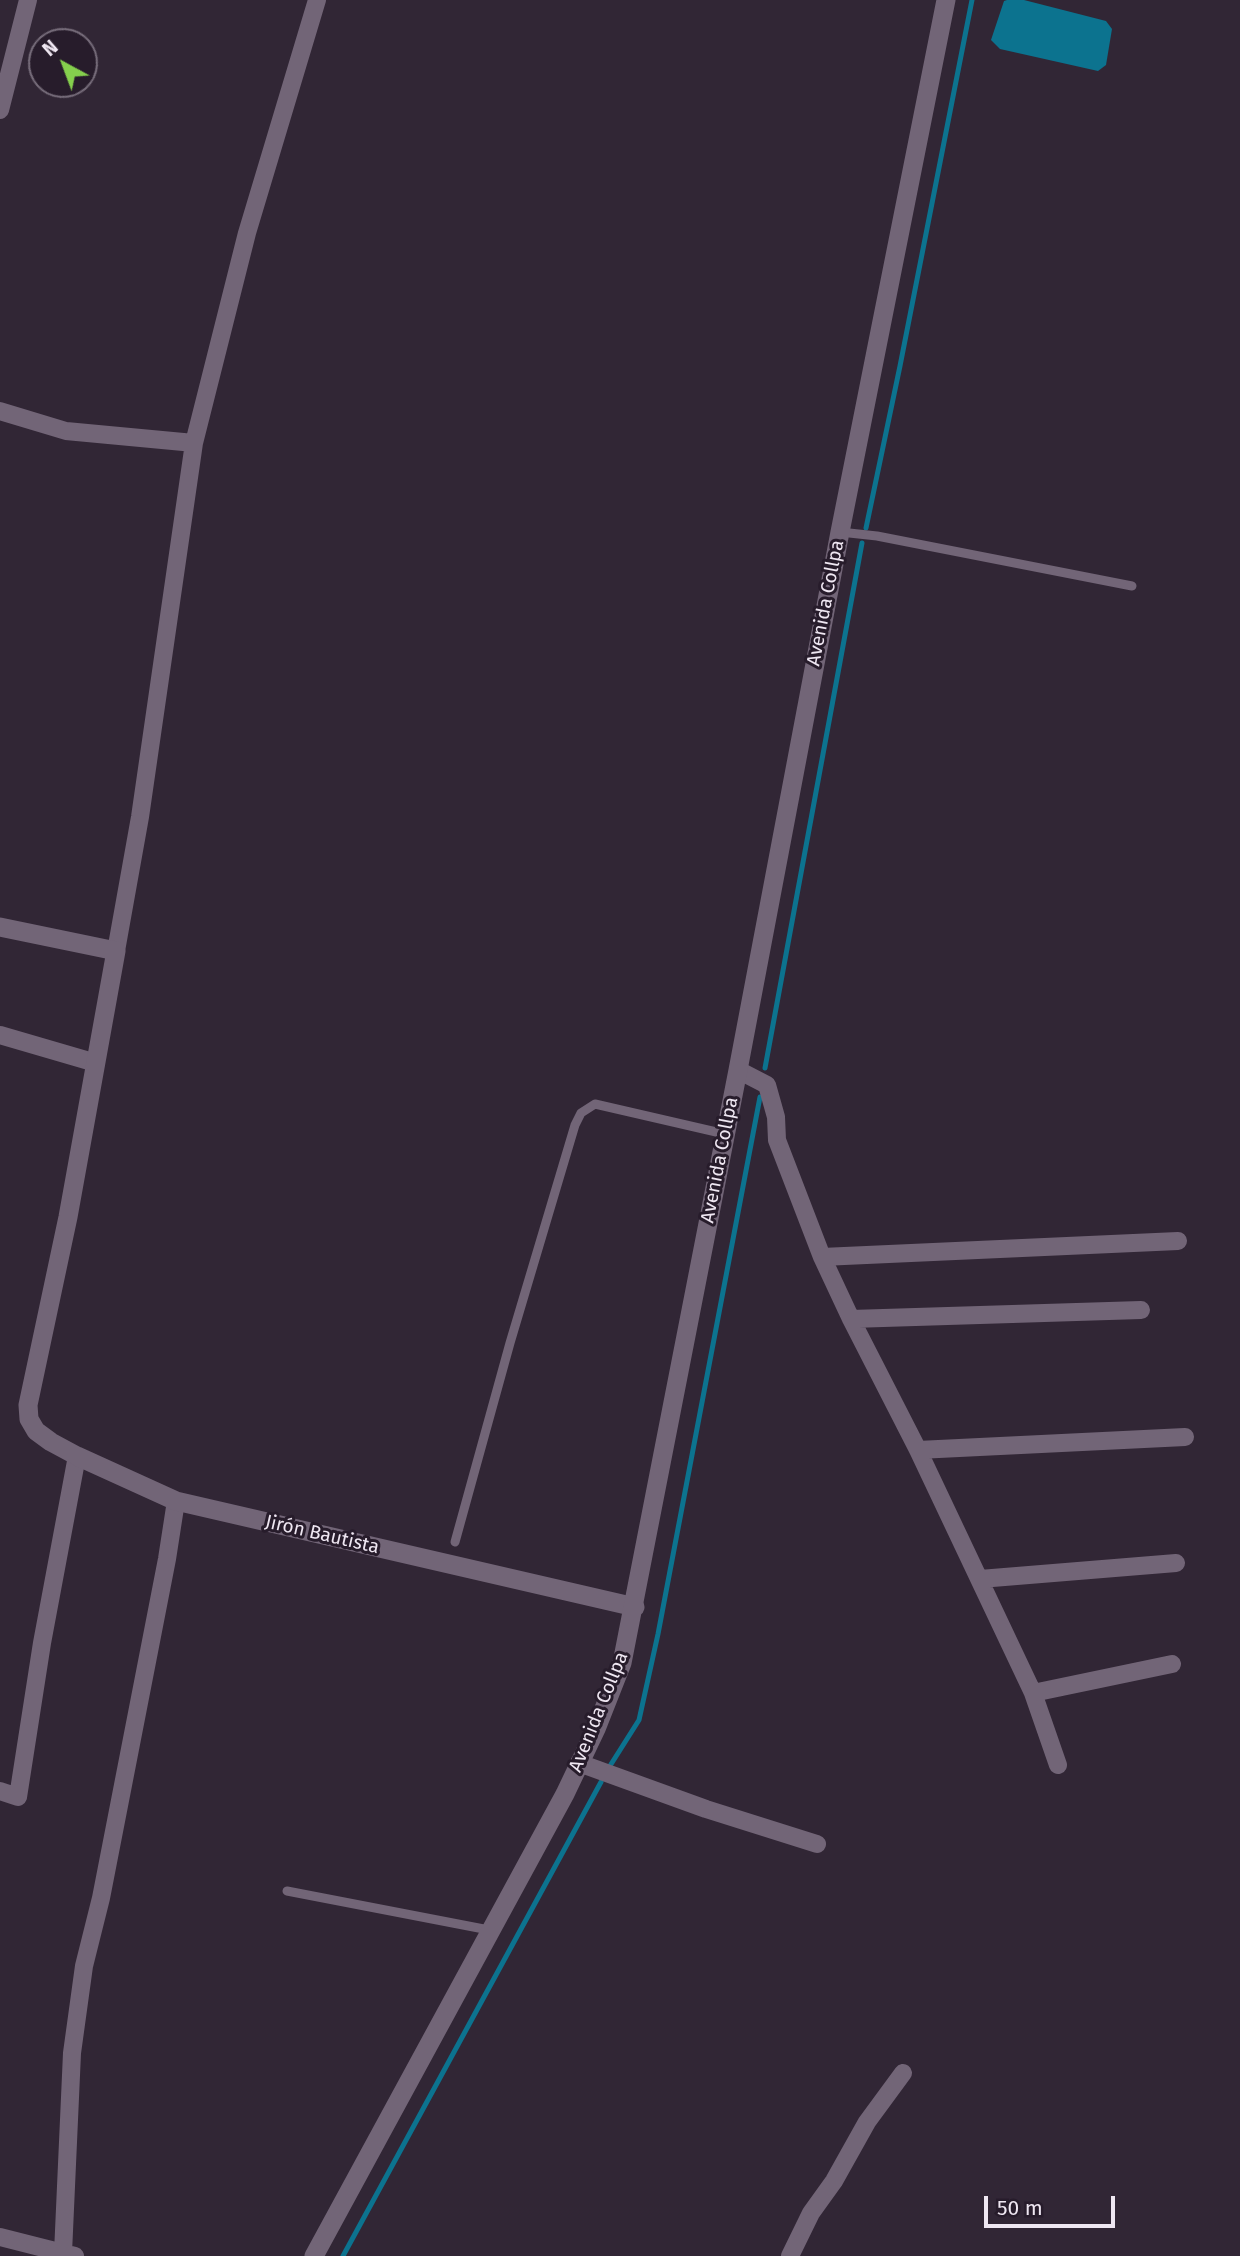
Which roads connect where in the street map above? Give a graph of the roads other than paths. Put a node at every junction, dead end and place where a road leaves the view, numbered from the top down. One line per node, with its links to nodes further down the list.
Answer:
1 (28, 0): 4 (street)
2 (317, 0): 6 (street)
3 (946, 0): 7 (main road, Avenida Collpa)
4 (0, 110)
5 (0, 411): 6 (street)
6 (194, 443): 10 (street)
7 (840, 532): 8 (lane); 13 (main road, Avenida Collpa)
8 (1132, 586)
9 (0, 927): 10 (main road)
10 (116, 951): 12 (main road)
11 (0, 1035): 12 (street)
12 (96, 1063): 21 (main road, Jirón Bautista)
13 (738, 1070): 14 (main road, Avenida Collpa); 16 (street)
14 (725, 1134): 23 (lane); 26 (main road, Avenida Collpa)
15 (1178, 1241): 16 (street)
16 (822, 1257): 18 (street)
17 (1141, 1310): 18 (street)
18 (851, 1319): 20 (street)
19 (1185, 1437): 20 (street)
20 (918, 1450): 25 (street)
21 (77, 1456): 22 (main road, Jirón Bautista); 31 (street)
22 (176, 1502): 26 (main road, Jirón Bautista); 37 (street)
23 (455, 1542)
24 (1176, 1563): 25 (street)
25 (980, 1579): 28 (street)
26 (635, 1607): 29 (main road, Avenida Collpa)
27 (1171, 1664): 28 (street)
28 (1033, 1693): 30 (street)
29 (579, 1763): 32 (street); 34 (main road, Avenida Collpa)
30 (1058, 1765)
31 (0, 1791)
32 (817, 1844)
33 (287, 1891): 34 (lane)
34 (489, 1930): 38 (main road, Avenida Collpa)
35 (903, 2073): 39 (street)
36 (0, 2236): 37 (street)
37 (69, 2255)
38 (314, 2256)
39 (790, 2256)

